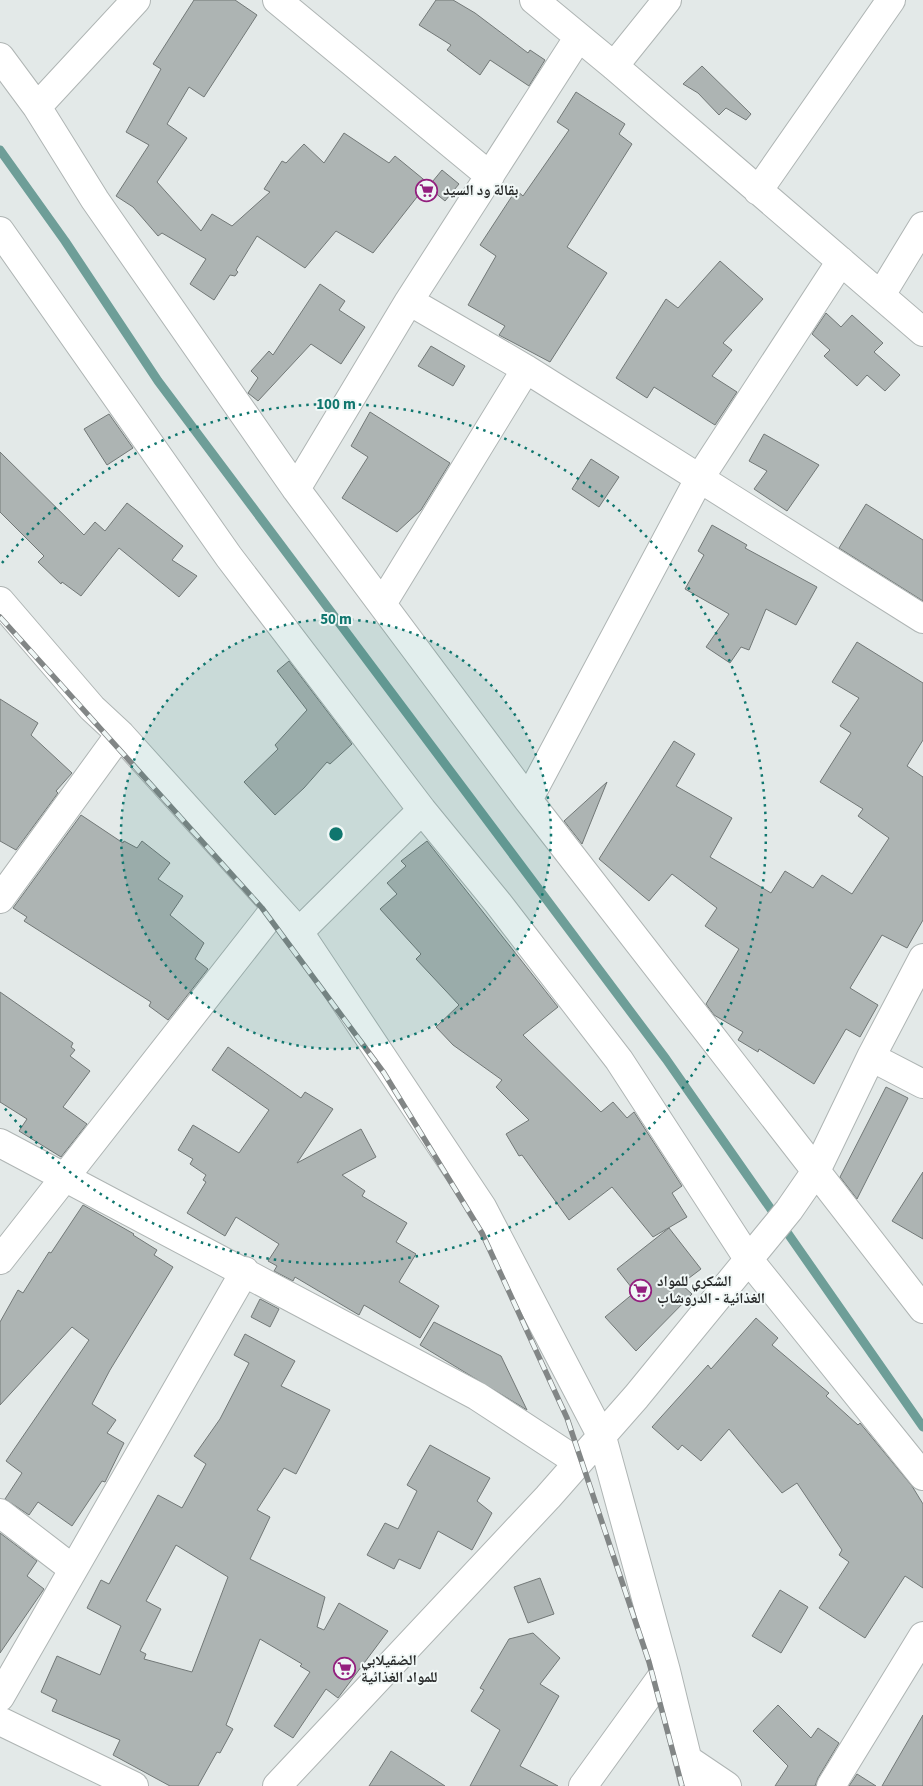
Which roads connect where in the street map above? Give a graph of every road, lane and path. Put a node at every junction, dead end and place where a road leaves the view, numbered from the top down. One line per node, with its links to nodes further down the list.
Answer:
1 (136, 0): 9 (street)
2 (277, 0): 10 (street)
3 (534, 0): 6 (street)
4 (667, 0): 8 (street)
5 (891, 0): 11 (street)
6 (578, 38): 8 (street); 10 (street)
7 (0, 57): 9 (street)
8 (614, 66): 11 (street)
9 (37, 107): 20 (street)
10 (490, 176): 16 (street)
11 (758, 191): 14 (street)
12 (923, 226): 15 (street)
13 (0, 231): 26 (street)
14 (841, 261): 15 (street); 19 (street)
15 (881, 295): 17 (street)
16 (409, 301): 18 (street); 20 (street)
17 (923, 332)
18 (526, 370): 19 (street); 22 (street)
19 (699, 479): 23 (street); 25 (street)
20 (296, 489): 22 (street)
21 (0, 601): 24 (street)
22 (382, 604): 25 (street)
23 (923, 619)
24 (120, 734): 27 (street); 28 (street)
25 (528, 800): 35 (street)
26 (422, 810): 29 (street); 36 (street)
27 (0, 899)
28 (275, 909): 29 (street); 34 (street)
29 (298, 932): 40 (street)
30 (923, 958): 31 (street)
31 (871, 1057): 32 (street); 35 (street)
32 (923, 1084)
33 (0, 1143): 34 (street)
34 (67, 1177): 37 (street); 38 (street)
35 (811, 1179): 36 (street); 39 (street)
36 (756, 1252): 40 (street); 42 (street)
37 (0, 1260)
38 (245, 1271): 41 (street); 44 (street)
39 (923, 1309)
40 (602, 1436): 41 (street); 46 (street)
41 (578, 1462): 51 (street)
42 (923, 1476)
43 (0, 1513): 44 (street)
44 (73, 1569): 47 (street)
45 (923, 1636): 55 (street)
46 (666, 1671): 49 (street); 52 (street)
47 (0, 1697)
48 (0, 1721): 50 (street)
49 (687, 1759): 53 (street); 54 (street)
50 (134, 1786)
51 (277, 1786)
52 (582, 1786)
53 (694, 1786)
54 (727, 1786)
55 (831, 1786)

